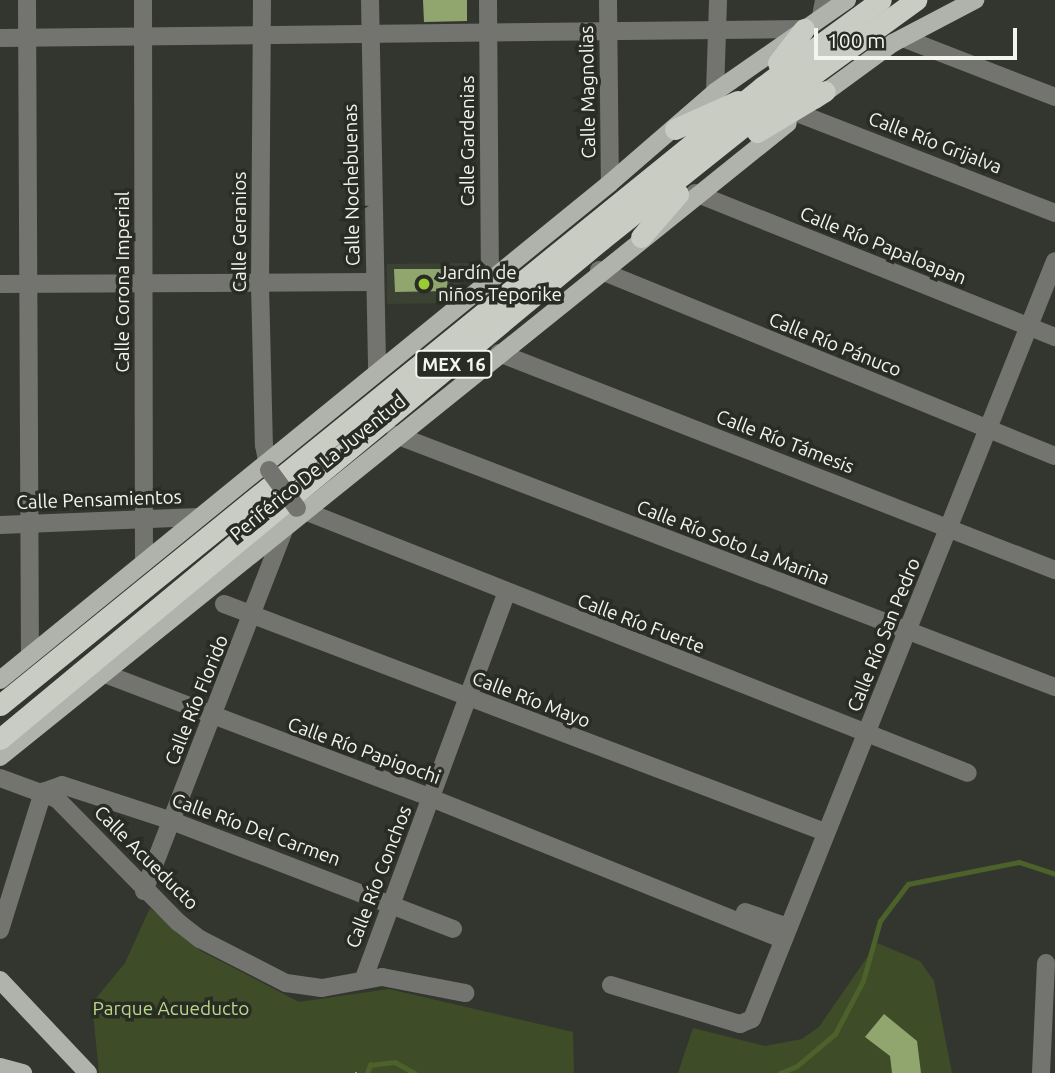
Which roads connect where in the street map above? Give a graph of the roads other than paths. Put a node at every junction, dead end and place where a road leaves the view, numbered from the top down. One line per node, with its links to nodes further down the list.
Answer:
1 (27, 0): 20 (street)
2 (143, 0): 17 (street, Calle Corona Imperial)
3 (262, 0): 18 (street, Calle Geranios)
4 (370, 0): 16 (street, Calle Nochebuenas)
5 (488, 0): 14 (street, Calle Gardenias)
6 (608, 0): 15 (street, Calle Magnolias)
7 (718, 0): 13 (street)
8 (847, 0): 12 (main road, Periférico De La Juventud)
9 (881, 0): 24 (highway, Periférico De La Juventud / MEX 16)
10 (916, 0): 28 (highway, Periférico De La Juventud / MEX 16)
11 (975, 0): 21 (main road, Periférico De La Juventud)
12 (817, 15): 13 (street); 23 (main road, Periférico De La Juventud); 24 (highway)
13 (718, 33): 15 (street); 23 (street)
14 (488, 34): 15 (street); 16 (street); 35 (street, Calle Gardenias)
15 (609, 34): 29 (street, Calle Magnolias)
16 (370, 35): 18 (street); 36 (street, Calle Nochebuenas)
17 (143, 37): 18 (street); 20 (street); 40 (street, Calle Corona Imperial)
18 (262, 37): 39 (street, Calle Geranios)
19 (0, 38): 20 (street)
20 (27, 38): 38 (street)
21 (903, 38): 22 (main road, Periférico De La Juventud); 25 (street)
22 (825, 91): 26 (main road, Periférico De La Juventud); 28 (highway)
23 (715, 92): 27 (main road, Periférico De La Juventud)
24 (755, 93): 27 (highway); 66 (highway, Periférico De La Juventud / MEX 16)
25 (1055, 97)
26 (800, 114): 30 (main road, Periférico De La Juventud); 31 (street, Calle Río Grijalva)
27 (674, 129): 29 (main road, Periférico De La Juventud)
28 (704, 160): 32 (highway); 69 (highway, Periférico De La Juventud / MEX 16)
29 (610, 183): 35 (main road, Periférico De La Juventud)
30 (695, 193): 32 (main road, Periférico De La Juventud); 41 (street, Calle Río Papaloapan)
31 (1055, 213)
32 (640, 237): 34 (main road, Periférico De La Juventud)
33 (1055, 261): 41 (street, Calle Río San Pedro)
34 (599, 270): 43 (main road, Periférico De La Juventud); 45 (street, Calle Río Pánuco)
35 (490, 281): 44 (main road, Periférico De La Juventud)
36 (374, 282): 39 (street); 44 (street, Calle Nochebuenas)
37 (0, 284): 38 (street)
38 (30, 285): 40 (street); 52 (street)
39 (260, 285): 40 (street); 48 (street, Calle Geranios)
40 (143, 286): 51 (street, Calle Corona Imperial)
41 (1029, 328): 42 (street, Calle Río Papaloapan); 45 (street, Calle Río San Pedro)
42 (1055, 337)
43 (499, 353): 46 (main road, Periférico De La Juventud); 54 (street, Calle Río Támesis)
44 (377, 370): 48 (main road, Periférico De La Juventud)
45 (988, 430): 47 (street, Calle Río Pánuco); 54 (street, Calle Río San Pedro)
46 (396, 435): 49 (main road, Periférico De La Juventud); 60 (street, Calle Río Soto La Marina)
47 (1055, 456)
48 (267, 467): 49 (street, bridge); 50 (main road, Periférico De La Juventud)
49 (294, 514): 57 (street, Calle Río Fuerte); 59 (street, Calle Río Florido); 62 (main road, Periférico De La Juventud)
50 (199, 517): 51 (street, Calle Pensamientos); 55 (main road, Periférico De La Juventud)
51 (145, 519): 52 (street, Calle Pensamientos); 55 (street, Calle Corona Imperial)
52 (30, 524): 53 (street, Calle Pensamientos); 61 (street)
53 (0, 525)
54 (949, 528): 56 (street, Calle Río Támesis); 60 (street, Calle Río San Pedro)
55 (144, 563): 61 (main road, Periférico De La Juventud)
56 (1055, 570)
57 (506, 594): 65 (street, Calle Río Conchos); 68 (street, Calle Río Fuerte)
58 (224, 604): 59 (street, Calle Río Mayo)
59 (254, 616): 65 (street, Calle Río Mayo); 67 (street, Calle Río Florido)
60 (907, 634): 64 (street, Calle Río Soto La Marina); 68 (street, Calle Río San Pedro)
61 (30, 655): 63 (main road, Periférico De La Juventud)
62 (100, 672): 67 (street, Calle Río Papigochi); 70 (main road, Periférico De La Juventud)
63 (0, 680)
64 (1055, 688)
65 (468, 698): 74 (street, Calle Río Conchos); 76 (street, Calle Río Mayo)
66 (0, 705)
67 (211, 717): 74 (street, Calle Río Papigochi); 75 (street, Calle Río Florido)
68 (868, 734): 71 (street, Calle Río Fuerte); 76 (street, Calle Río San Pedro)
69 (0, 739)
70 (0, 757)
71 (968, 773)
72 (0, 778): 73 (street, Calle Acueducto)
73 (43, 792): 75 (street, Calle Río Del Carmen); 77 (street, Calle Acueducto); 80 (street)
74 (431, 798): 78 (street, Calle Río Conchos); 81 (street, Calle Río Papigochi)
75 (172, 821): 77 (street, Calle Río Florido); 78 (street, Calle Río Del Carmen)
76 (825, 832): 81 (street, Calle Río San Pedro)
77 (144, 891): 83 (street, Calle Acueducto)
78 (391, 903): 79 (street, Calle Río Del Carmen); 83 (street, Calle Río Conchos)
79 (453, 929)
80 (0, 930)
81 (786, 933): 85 (street, Calle Río San Pedro)
82 (1045, 963): 90 (street)
83 (364, 978): 86 (street, Calle Acueducto)
84 (0, 979): 89 (main road)
85 (611, 985)
86 (465, 993)
87 (0, 1068): 88 (main road)
88 (23, 1073)
89 (88, 1073)
90 (1041, 1073)

